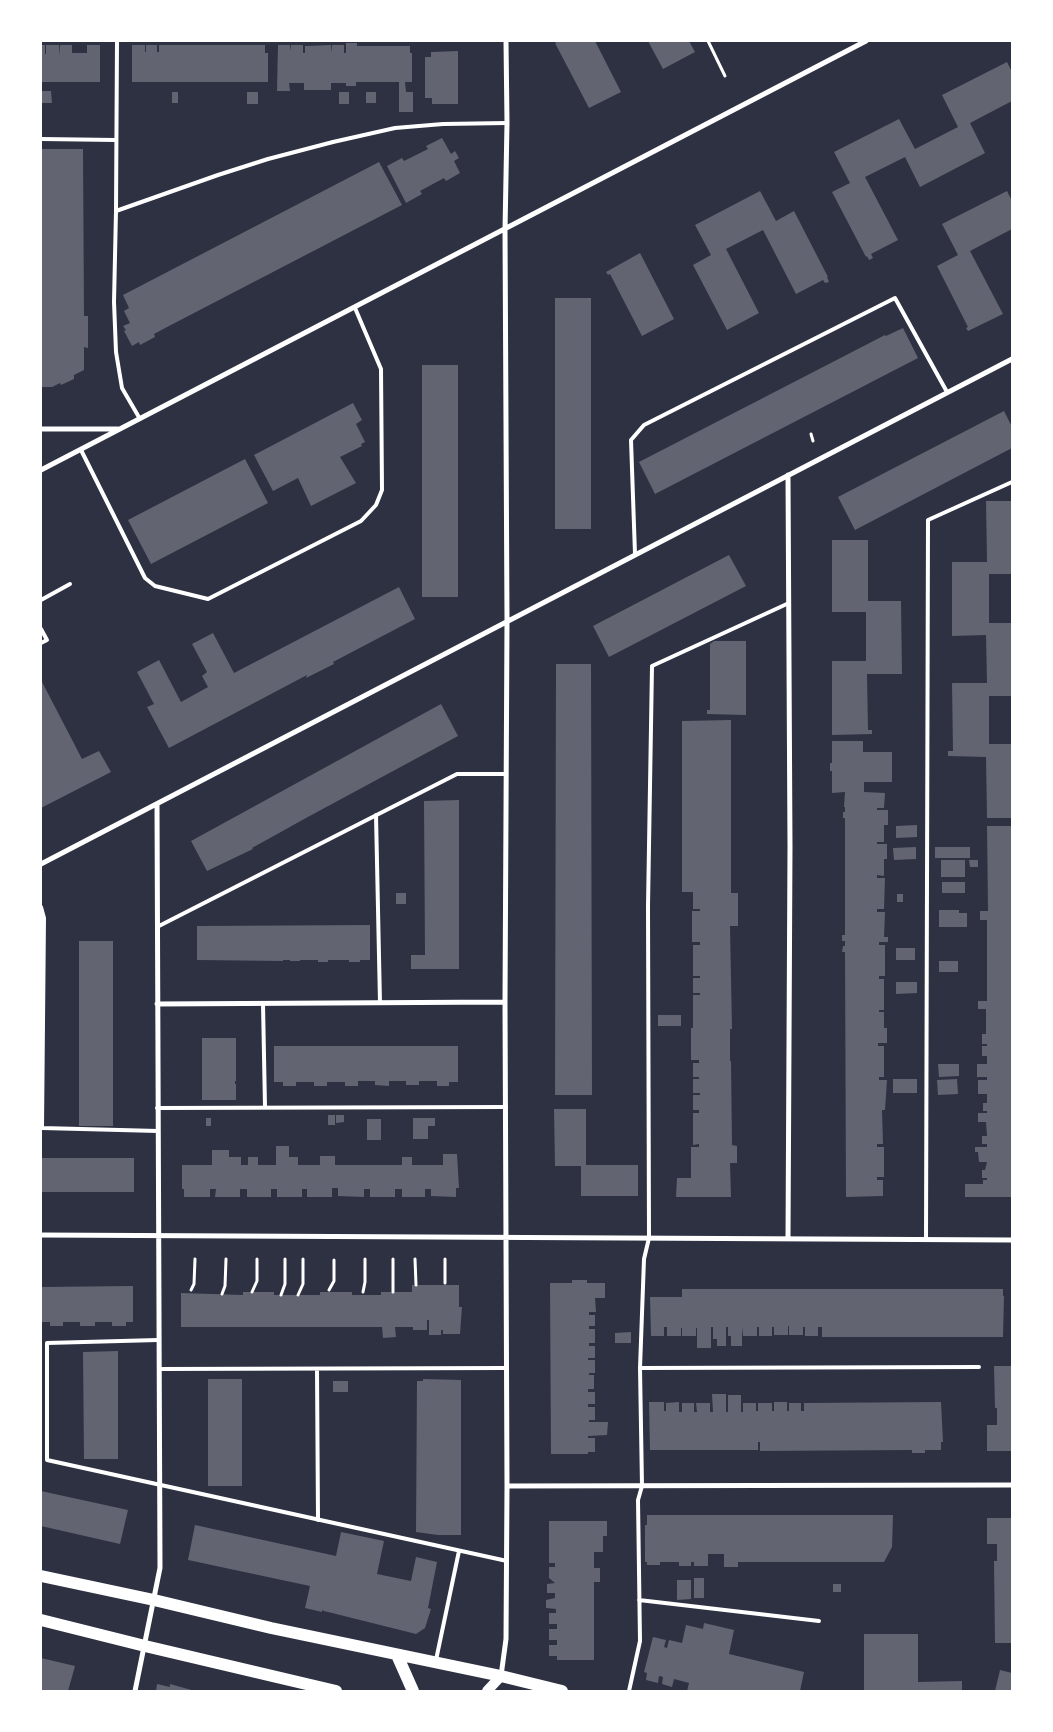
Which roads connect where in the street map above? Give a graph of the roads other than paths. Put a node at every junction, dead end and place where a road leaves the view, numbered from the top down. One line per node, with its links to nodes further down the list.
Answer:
1 (116, 41): 6 (lane)
2 (506, 41): 4 (street)
3 (866, 41): 8 (street)
4 (507, 124): 7 (lane); 8 (street)
5 (41, 139): 6 (lane)
6 (116, 140): 7 (lane)
7 (116, 211): 12 (lane)
8 (505, 230): 9 (street); 23 (street)
9 (354, 308): 12 (street); 15 (lane)
10 (1012, 359): 11 (street)
11 (947, 392): 17 (street); 19 (lane)
12 (140, 418): 14 (street)
13 (41, 429): 14 (street)
14 (120, 429): 15 (street)
15 (81, 450): 16 (street)
16 (41, 470)
17 (788, 474): 19 (street); 22 (street)
18 (1012, 482): 45 (lane)
19 (635, 554): 23 (street)
20 (70, 584): 21 (lane)
21 (41, 600)
22 (789, 603): 43 (lane); 44 (street)
23 (507, 621): 26 (street); 27 (street)
24 (41, 629): 25 (lane)
25 (41, 643)
26 (506, 774): 28 (lane); 32 (street)
27 (157, 804): 29 (street); 31 (street)
28 (376, 815): 31 (lane); 33 (lane)
29 (41, 864)
30 (41, 907): 39 (lane)
31 (157, 927): 34 (street)
32 (505, 1002): 33 (street); 37 (street)
33 (380, 1003): 35 (street)
34 (157, 1004): 35 (street); 38 (street)
35 (264, 1004): 36 (lane)
36 (264, 1107): 37 (lane); 38 (lane)
37 (506, 1107): 42 (street)
38 (157, 1108): 39 (street)
39 (158, 1131): 41 (street)
40 (41, 1235): 41 (street)
41 (158, 1236): 42 (street); 47 (street)
42 (506, 1237): 43 (street); 49 (street)
43 (649, 1238): 44 (street); 50 (lane)
44 (788, 1239): 45 (street)
45 (926, 1239): 46 (street)
46 (1012, 1240)
47 (158, 1340): 51 (street); 54 (lane)
48 (980, 1367): 50 (lane)
49 (506, 1368): 52 (lane); 59 (street)
50 (640, 1368): 60 (lane)
51 (158, 1369): 52 (lane); 57 (street)
52 (317, 1369): 61 (lane)
53 (41, 1392): 54 (lane)
54 (47, 1392): 56 (lane)
55 (41, 1458): 56 (lane)
56 (47, 1460): 57 (lane)
57 (158, 1485): 61 (lane); 65 (street)
58 (1012, 1485): 60 (street)
59 (507, 1486): 60 (street); 63 (street)
60 (642, 1486): 66 (lane)
61 (318, 1520): 62 (lane)
62 (459, 1551): 63 (lane); 71 (lane)
63 (507, 1561): 72 (street)
64 (41, 1576): 65 (main road)
65 (154, 1600): 69 (street); 70 (main road)
66 (639, 1600): 68 (lane); 78 (lane)
67 (41, 1620): 69 (main road)
68 (819, 1621)
69 (145, 1646): 73 (street); 74 (main road)
70 (397, 1655): 71 (main road); 75 (main road)
71 (436, 1662): 72 (main road)
72 (501, 1676): 76 (main road); 77 (main road)
73 (135, 1691)
74 (336, 1691)
75 (413, 1691)
76 (487, 1691)
77 (562, 1691)
78 (629, 1691)

